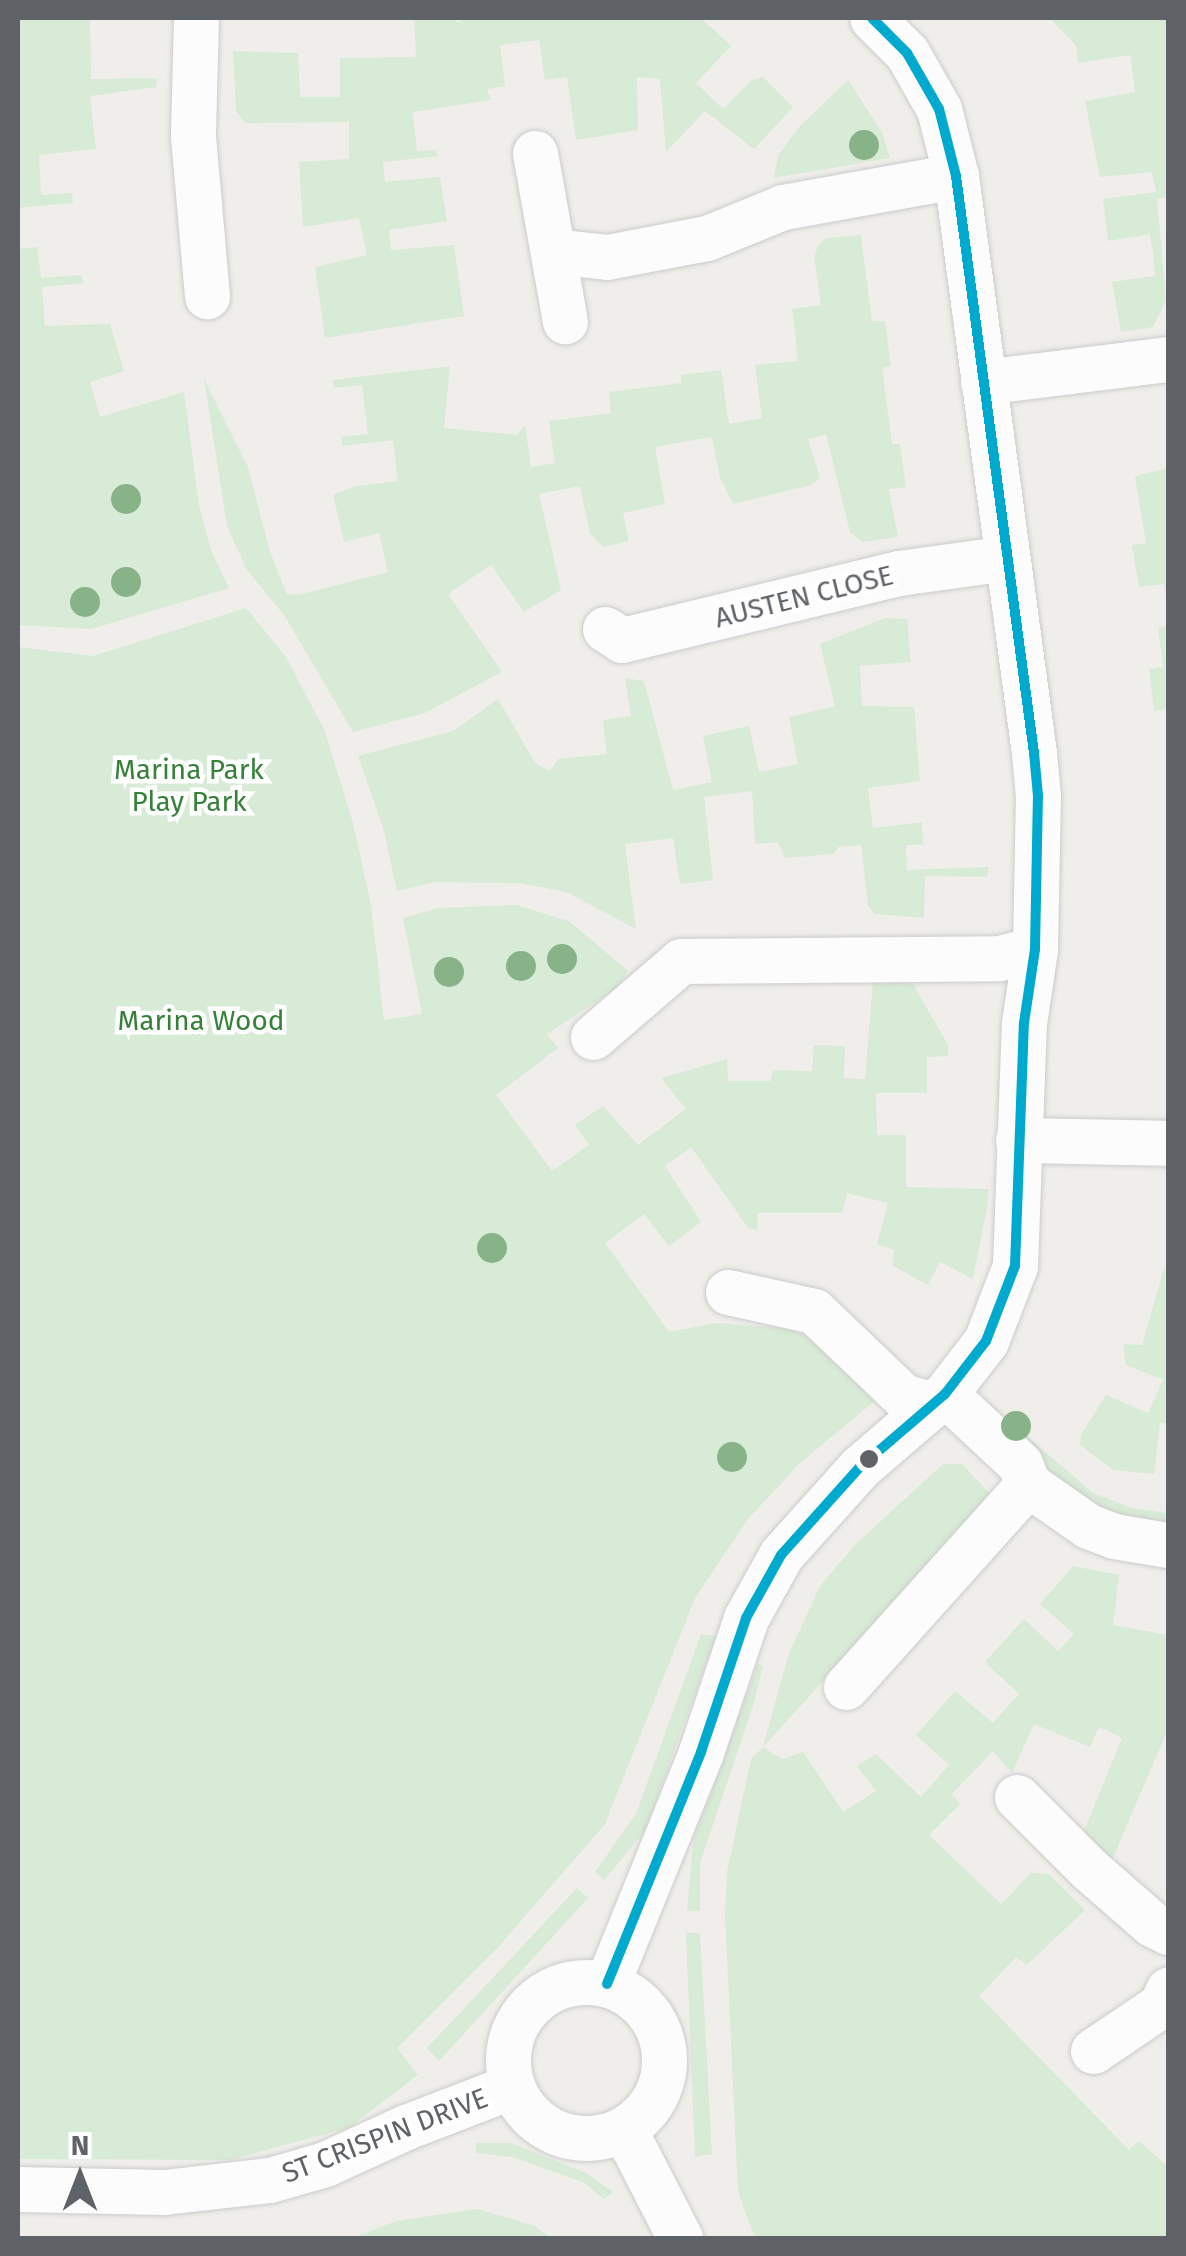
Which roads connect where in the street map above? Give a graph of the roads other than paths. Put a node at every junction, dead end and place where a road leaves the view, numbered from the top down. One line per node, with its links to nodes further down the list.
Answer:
1 (196, 18): 6 (street)
2 (872, 18): 4 (street)
3 (535, 153): 5 (street)
4 (956, 176): 5 (street); 9 (street)
5 (553, 251): 7 (street)
6 (206, 296)
7 (565, 321)
8 (1168, 359): 9 (street)
9 (984, 382): 10 (street)
10 (1007, 558): 11 (street, AUSTEN CLOSE); 12 (street)
11 (605, 630)
12 (1035, 949): 13 (street); 14 (street)
13 (592, 1037)
14 (1018, 1140): 15 (street); 17 (street)
15 (1168, 1143)
16 (728, 1292): 17 (street)
17 (939, 1399): 18 (street); 23 (street)
18 (1028, 1484): 19 (street); 20 (street)
19 (1168, 1545)
20 (846, 1688)
21 (1017, 1796): 22 (street)
22 (1168, 1932)
23 (607, 1984): 26 (street); 27 (street)
24 (1166, 2002): 25 (street)
25 (1093, 2052)
26 (512, 2086): 27 (street); 28 (street, ST CRISPIN DRIVE)
27 (624, 2129): 29 (street)
28 (18, 2189)
29 (680, 2238)

